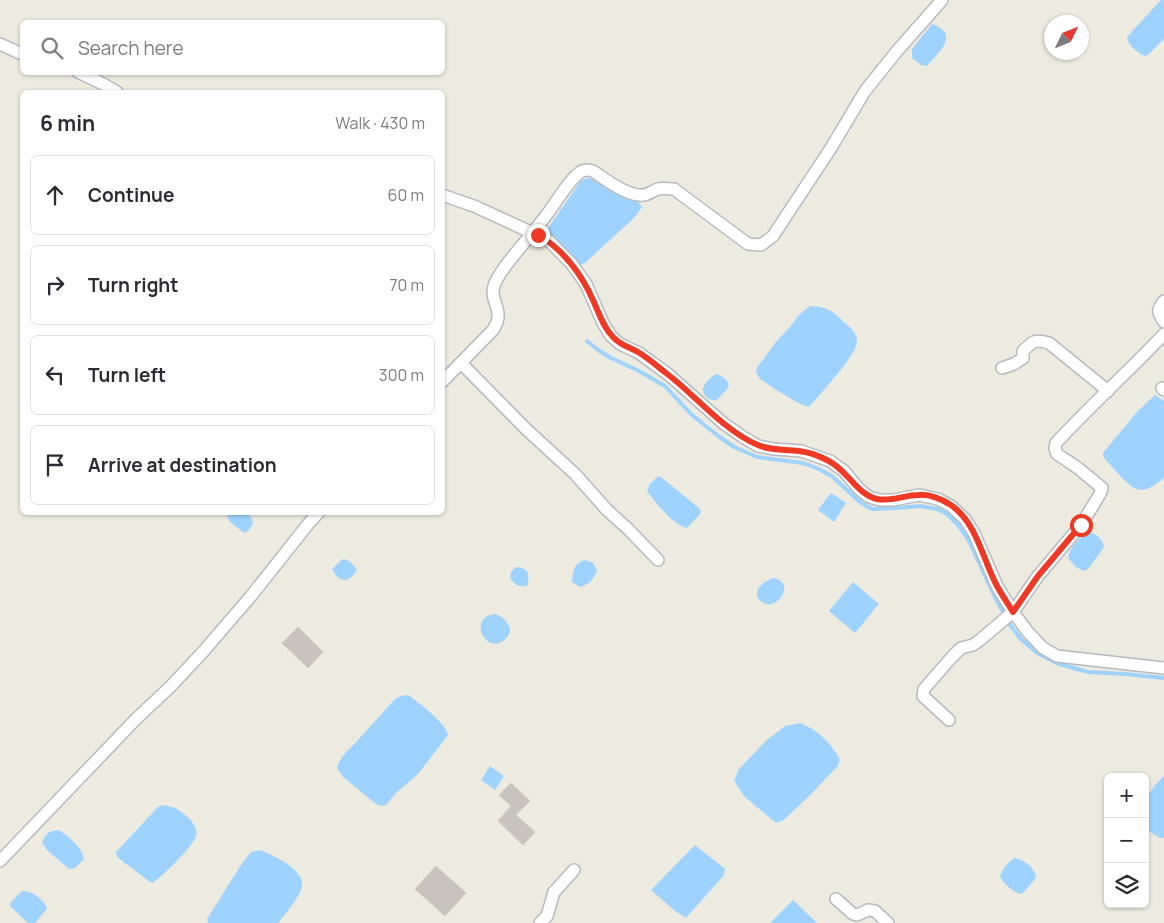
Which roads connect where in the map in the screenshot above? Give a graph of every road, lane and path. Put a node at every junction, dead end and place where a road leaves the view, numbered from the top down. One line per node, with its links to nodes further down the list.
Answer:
1 (942, 0): 7 (street)
2 (0, 44): 3 (street)
3 (20, 53)
4 (84, 75): 5 (street)
5 (113, 90)
6 (445, 196): 7 (street)
7 (533, 232): 11 (street); 17 (street)
8 (1164, 301): 9 (street)
9 (1164, 322)
10 (1164, 334): 14 (street)
11 (461, 363): 13 (street); 16 (street)
12 (1002, 368): 14 (street)
13 (445, 379)
14 (1108, 391): 17 (street)
15 (316, 515): 20 (street)
16 (658, 560)
17 (1013, 612): 18 (street); 19 (street)
18 (1164, 668)
19 (949, 720)
20 (0, 861)
21 (574, 870): 23 (street)
22 (836, 899): 24 (street)
23 (547, 920)
24 (888, 923)

